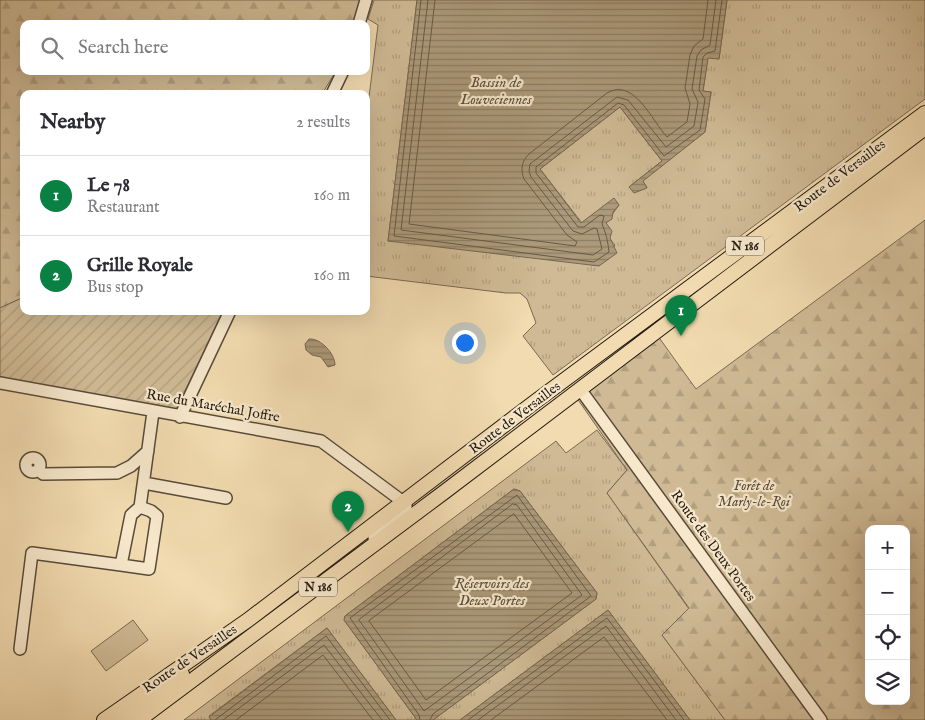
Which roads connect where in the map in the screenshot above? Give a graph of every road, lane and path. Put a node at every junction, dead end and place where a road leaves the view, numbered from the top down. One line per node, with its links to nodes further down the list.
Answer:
1 (366, 0): 2 (street)
2 (360, 20)
3 (341, 75): 4 (street)
4 (334, 90)
5 (925, 113): 8 (main road, Route de Versailles / N 186)
6 (925, 128): 10 (main road, Route de Versailles / N 186)
7 (228, 315): 13 (street)
8 (565, 380): 11 (street); 18 (main road, Route de Versailles / N 186)
9 (0, 383): 12 (street, Rue du Maréchal Joffre)
10 (580, 389): 11 (main road, Route de Versailles / N 186); 27 (street, Route des Deux Portes)
11 (565, 400): 20 (main road, Route de Versailles / N 186)
12 (153, 412): 13 (street, Rue du Maréchal Joffre); 14 (street)
13 (180, 417): 18 (street, Rue du Maréchal Joffre)
14 (148, 452): 15 (street); 16 (street)
15 (38, 470)
16 (144, 483): 17 (street); 19 (street)
17 (226, 498)
18 (403, 501): 20 (street); 22 (main road, Route de Versailles / N 186)
19 (140, 507): 21 (street); 21 (street)
20 (363, 554): 26 (main road, Route de Versailles / N 186)
21 (121, 565): 23 (street)
22 (248, 620): 24 (main road, Route de Versailles / N 186); 25 (main road)
23 (20, 649)
24 (104, 720)
25 (123, 720)
26 (139, 720)
27 (821, 720)

